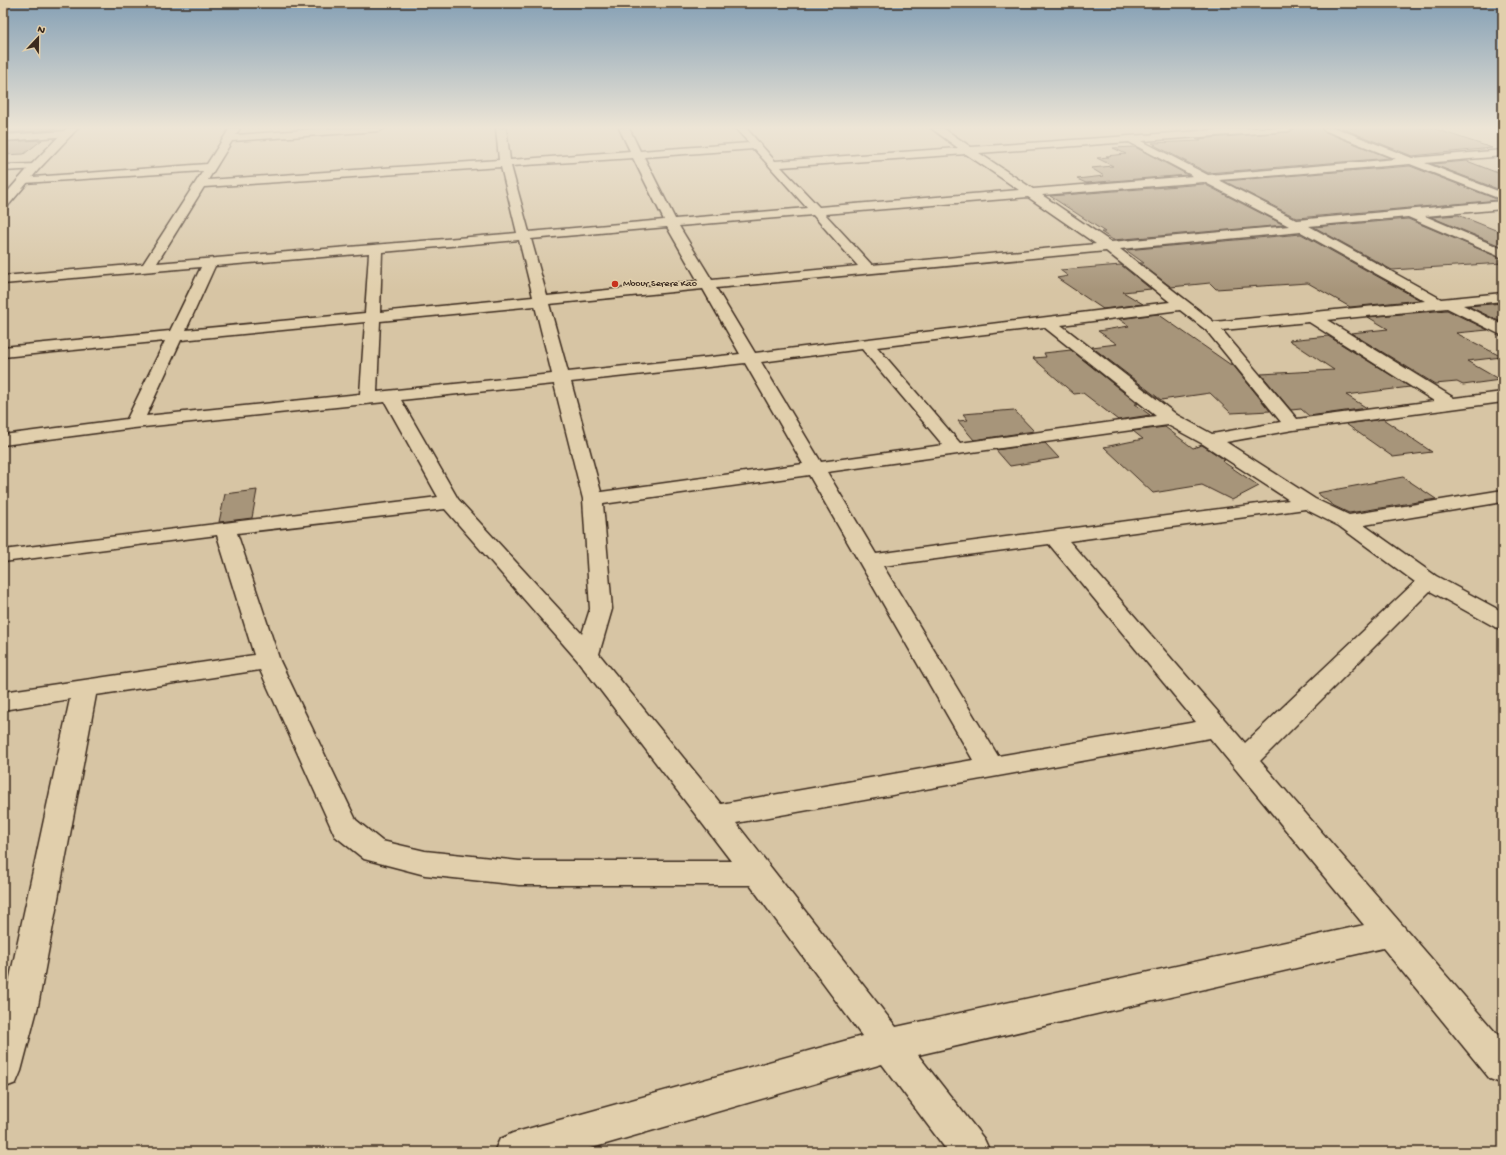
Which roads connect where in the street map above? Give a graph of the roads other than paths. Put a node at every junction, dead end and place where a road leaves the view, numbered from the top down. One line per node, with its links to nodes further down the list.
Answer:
1 (22, 182): 13 (street)
2 (230, 182): 10 (street)
3 (510, 182): 19 (street)
4 (651, 182): 17 (street)
5 (789, 182): 15 (street)
6 (1014, 182): 11 (street)
7 (1160, 182): 11 (street)
8 (1214, 182): 18 (street)
9 (1464, 182): 12 (street)
10 (200, 184): 24 (street)
11 (1030, 193): 15 (street); 20 (street)
12 (1503, 197)
13 (3, 204)
14 (1503, 204): 16 (street)
15 (816, 211): 17 (street); 25 (street)
16 (1410, 213): 18 (street); 22 (street)
17 (671, 223): 19 (street); 27 (street)
18 (1299, 226): 20 (street); 30 (street)
19 (524, 236): 21 (street); 29 (street)
20 (1109, 247): 25 (street); 31 (street)
21 (376, 248): 23 (street); 32 (street)
22 (1503, 254)
23 (210, 263): 24 (street); 37 (street)
24 (147, 268): 26 (street)
25 (869, 270): 27 (street)
26 (3, 280)
27 (707, 285): 29 (street); 40 (street)
28 (1503, 297): 30 (street)
29 (541, 301): 32 (street); 41 (street)
30 (1444, 303): 33 (street); 36 (street)
31 (1183, 305): 34 (street); 35 (street)
32 (372, 317): 37 (street); 42 (street)
33 (1312, 317): 35 (street); 44 (street)
34 (1048, 322): 38 (street); 45 (street)
35 (1211, 327): 47 (street)
36 (1503, 331)
37 (175, 335): 39 (street); 46 (street)
38 (866, 344): 40 (street); 50 (street)
39 (3, 352)
40 (751, 358): 41 (street); 51 (street)
41 (562, 379): 42 (street); 53 (street)
42 (379, 397): 46 (street); 54 (street)
43 (1503, 397): 44 (street)
44 (1451, 404): 47 (street)
45 (1171, 419): 49 (street); 50 (street)
46 (134, 423): 48 (street)
47 (1293, 425): 49 (street)
48 (3, 440)
49 (1209, 440): 55 (street)
50 (956, 449): 51 (street)
51 (815, 468): 53 (street); 60 (street)
52 (1503, 496): 56 (street)
53 (593, 499): 63 (street)
54 (450, 502): 57 (street); 63 (street)
55 (1308, 503): 56 (street); 58 (street)
56 (1346, 522): 61 (street)
57 (225, 528): 59 (street); 64 (street)
58 (1054, 536): 60 (street); 67 (street)
59 (3, 556)
60 (870, 562): 69 (street)
61 (1428, 581): 62 (street); 68 (street)
62 (1503, 622)
63 (587, 655): 70 (street)
64 (268, 661): 65 (street); 71 (street)
65 (85, 688): 66 (street); 75 (street)
66 (3, 701)
67 (1216, 728): 68 (street); 69 (street)
68 (1244, 760): 72 (street)
69 (991, 768): 70 (street)
70 (714, 816): 71 (street)
71 (757, 873): 73 (street)
72 (1390, 933): 73 (street); 74 (street)
73 (889, 1045): 76 (street); 77 (street)
74 (1503, 1067)
75 (3, 1070)
76 (513, 1152)
77 (971, 1152)

